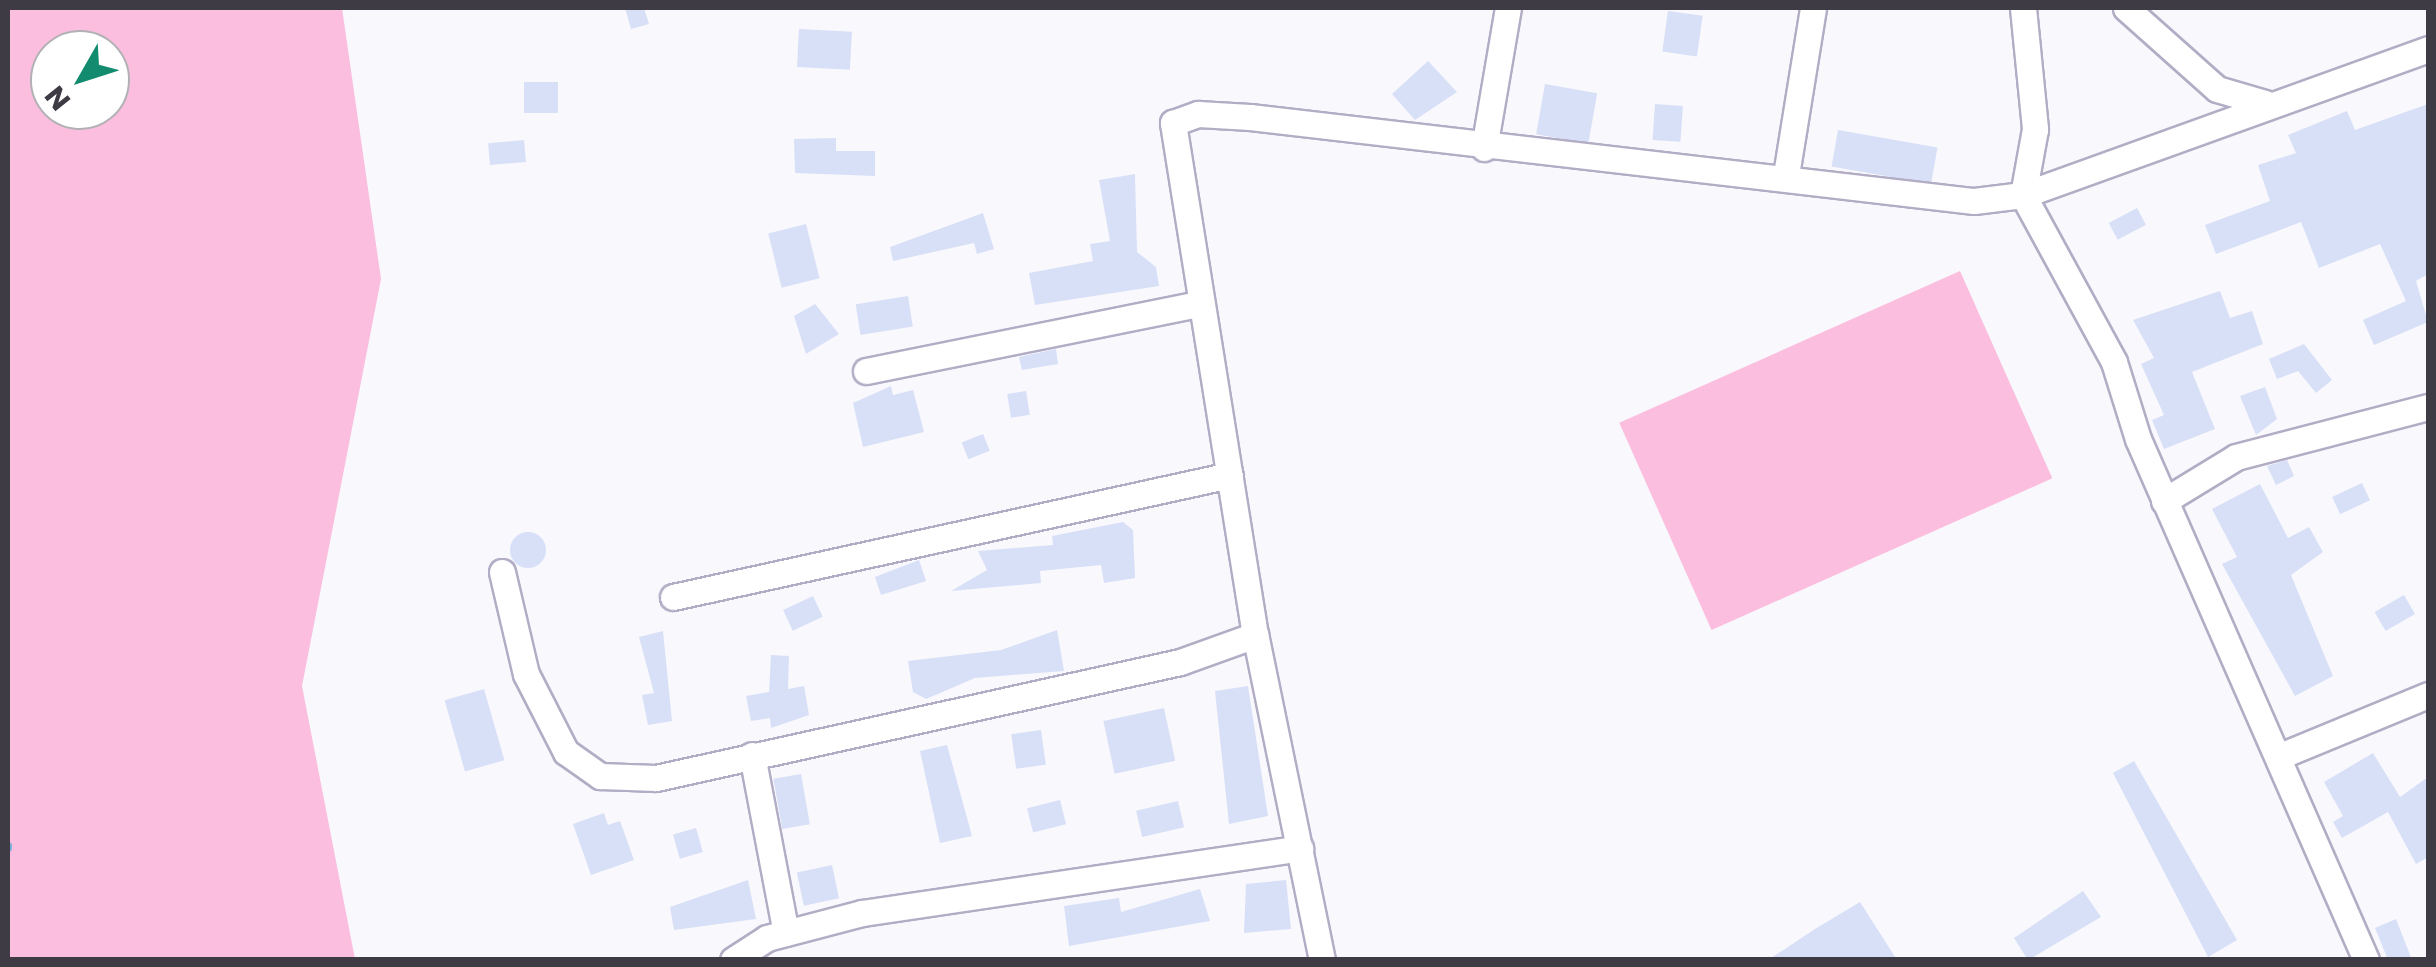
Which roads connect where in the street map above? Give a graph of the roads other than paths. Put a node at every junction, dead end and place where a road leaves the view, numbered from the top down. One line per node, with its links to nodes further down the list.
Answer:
1 (1508, 8): 7 (street)
2 (1813, 8): 8 (street)
3 (2023, 8): 9 (street)
4 (2126, 8): 6 (street)
5 (2428, 49): 6 (street)
6 (2265, 103): 9 (street)
7 (1484, 148): 8 (street); 10 (street)
8 (1786, 175): 9 (street)
9 (2024, 195): 14 (street)
10 (1198, 304): 11 (street); 13 (street)
11 (866, 370)
12 (2428, 408): 14 (street)
13 (1230, 474): 16 (street); 17 (street)
14 (2164, 500): 20 (street)
15 (502, 572): 19 (street)
16 (673, 597)
17 (1255, 635): 19 (street); 21 (street)
18 (2428, 695): 20 (street)
19 (752, 756): 22 (street)
20 (2280, 756): 25 (street)
21 (1300, 848): 22 (street); 24 (street)
22 (786, 933): 23 (street)
23 (733, 960)
24 (1322, 960)
25 (2366, 960)

